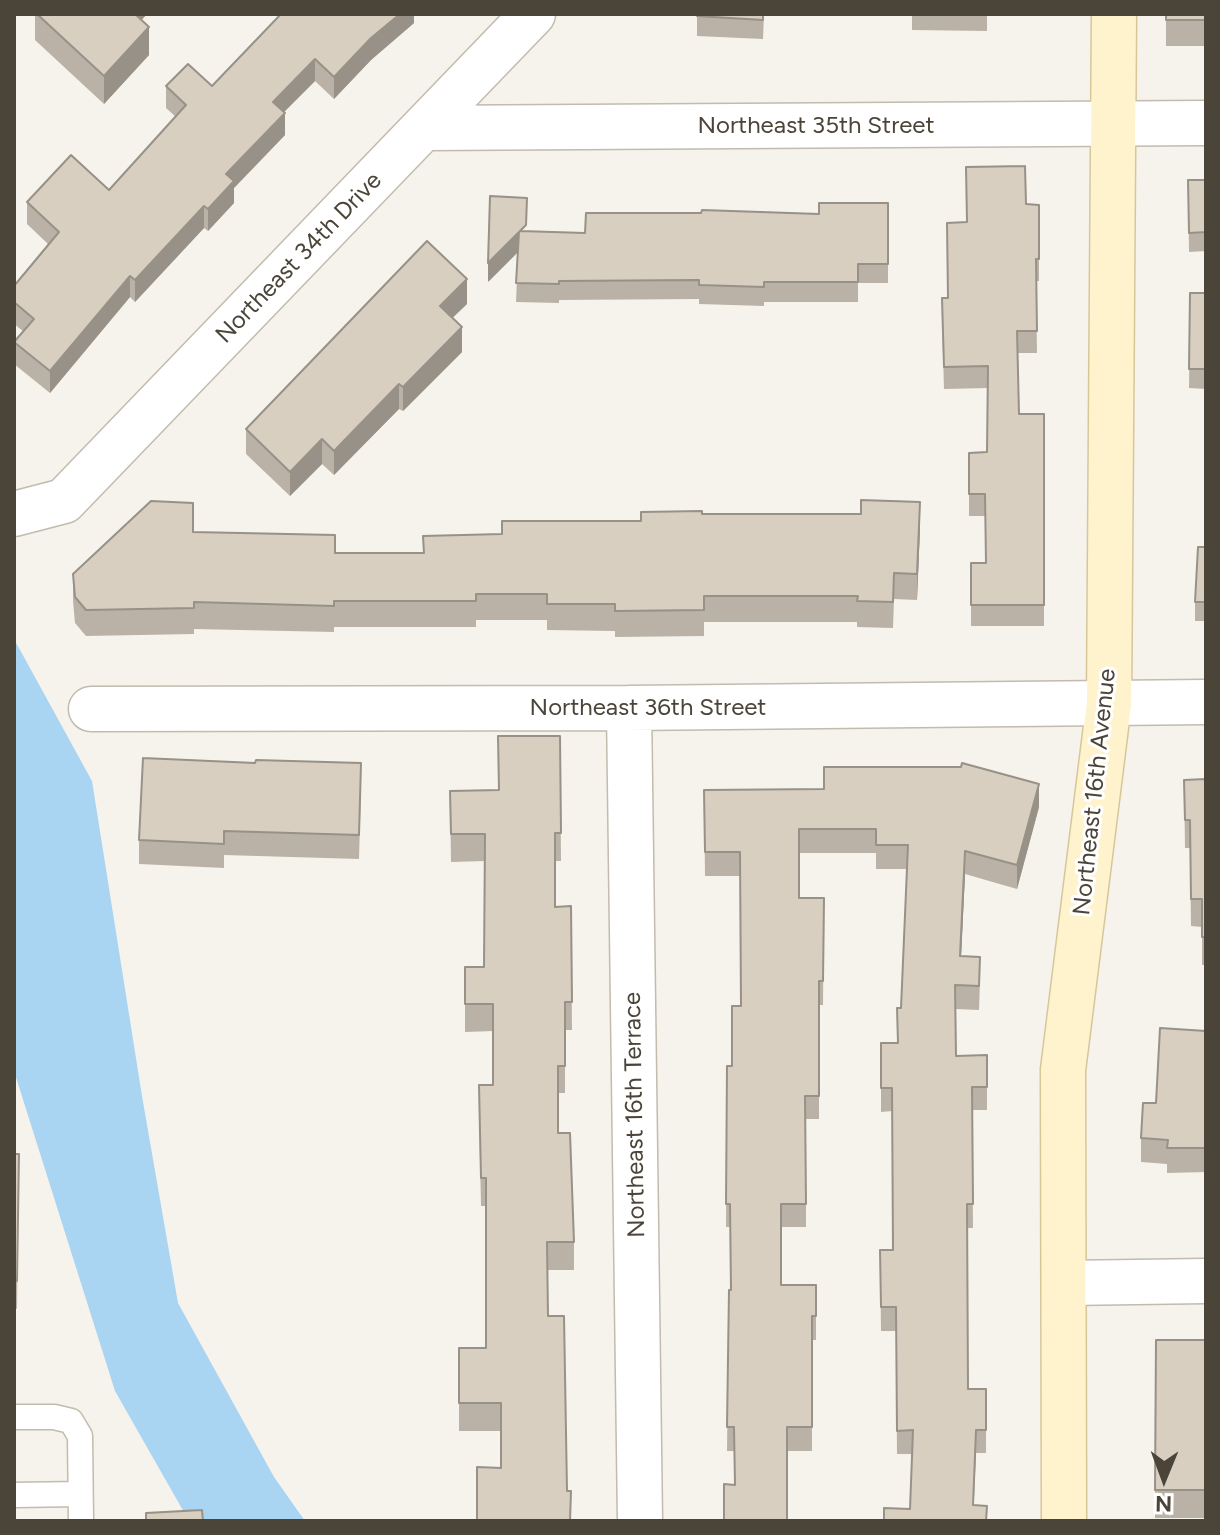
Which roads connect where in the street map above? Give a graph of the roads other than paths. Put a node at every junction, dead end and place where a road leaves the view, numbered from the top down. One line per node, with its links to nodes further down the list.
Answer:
1 (533, 14): 5 (street, Northeast 34th Drive)
2 (1114, 14): 4 (street, Northeast 16th Avenue)
3 (1206, 123): 4 (street, Northeast 35th Street)
4 (1114, 124): 5 (street, Northeast 35th Street); 8 (street, Northeast 16th Avenue)
5 (425, 128): 6 (street, Northeast 34th Drive)
6 (14, 514)
7 (1206, 702): 8 (street, Northeast 36th Street)
8 (1109, 703): 9 (street, Northeast 36th Street); 12 (street, Northeast 16th Avenue)
9 (629, 708): 10 (street, Northeast 36th Street); 17 (street, Northeast 16th Terrace)
10 (91, 709)
11 (1206, 1281): 12 (street)
12 (1065, 1283): 18 (street, Northeast 16th Avenue)
13 (14, 1417): 14 (lane)
14 (80, 1494): 15 (lane); 16 (lane)
15 (14, 1495)
16 (81, 1521)
17 (640, 1521)
18 (1064, 1521)

